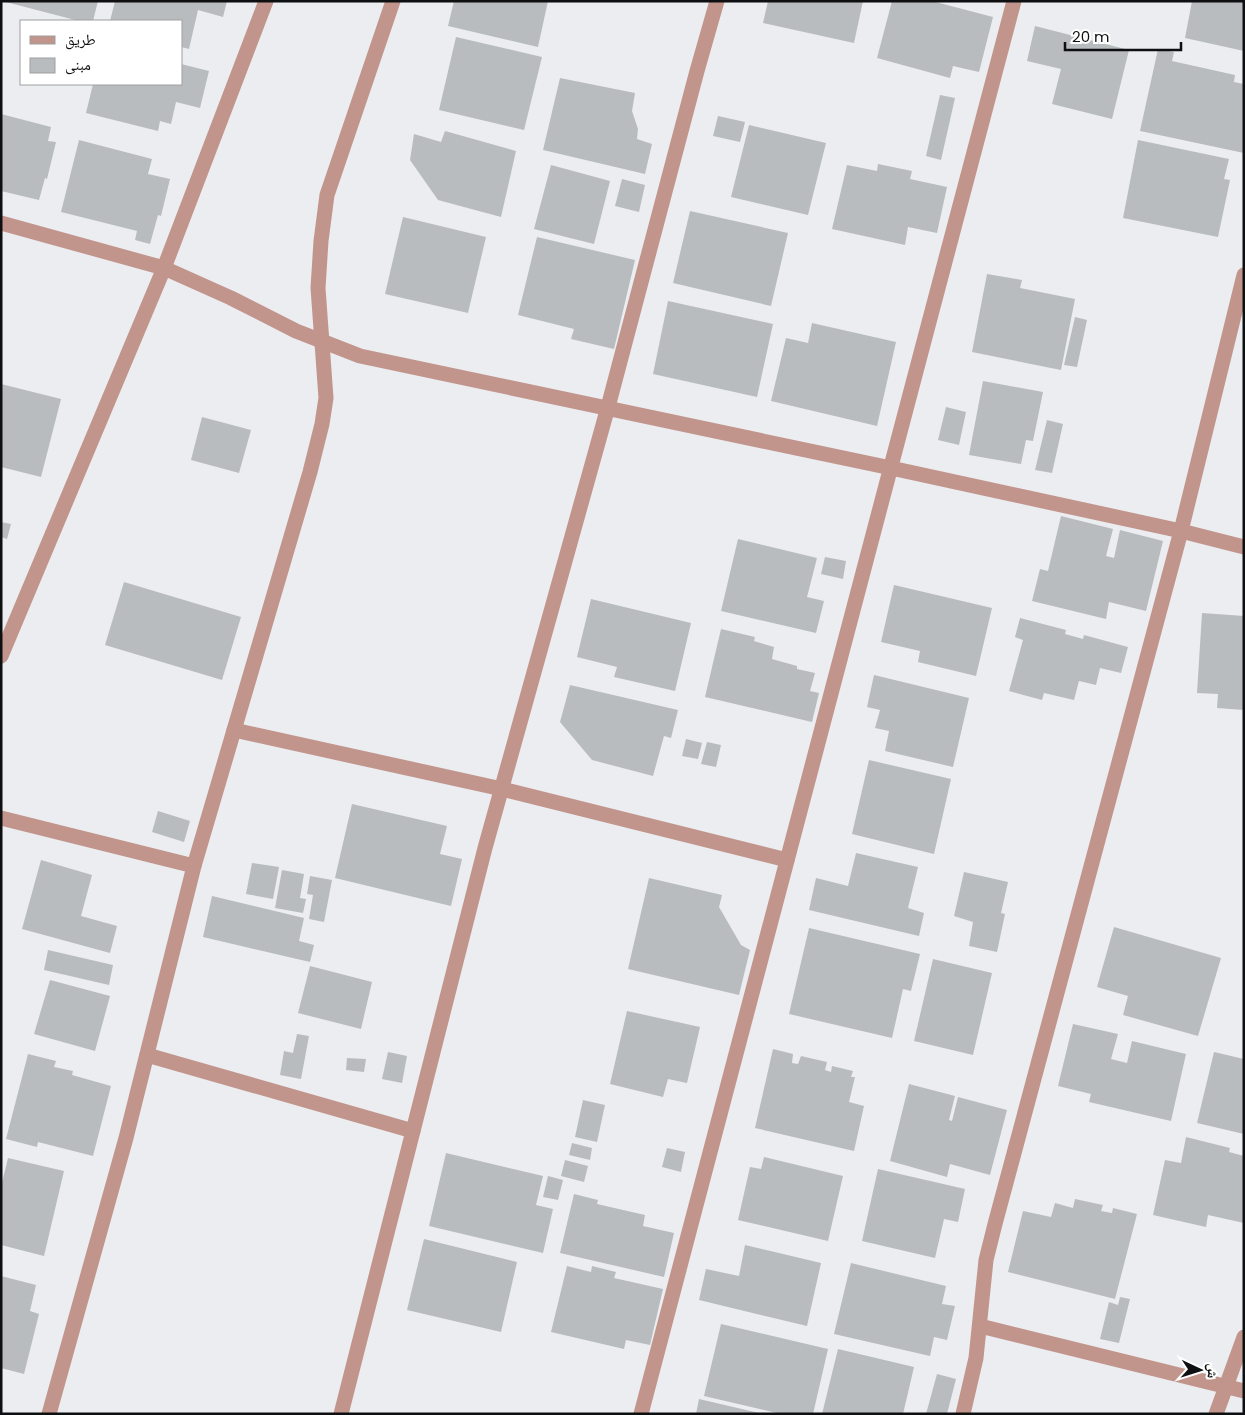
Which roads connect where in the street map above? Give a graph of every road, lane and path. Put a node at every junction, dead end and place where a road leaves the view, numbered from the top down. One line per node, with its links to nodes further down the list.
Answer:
1 (266, 1): 6 (street)
2 (393, 1): 8 (street)
3 (717, 1): 9 (street)
4 (1014, 1): 10 (street)
5 (1, 223): 6 (street)
6 (164, 268): 8 (street); 13 (street)
7 (1244, 275): 11 (street)
8 (321, 342): 9 (street); 14 (street)
9 (608, 407): 10 (street); 15 (street)
10 (891, 468): 11 (street); 17 (street)
11 (1180, 531): 12 (street); 21 (street)
12 (1244, 547)
13 (1, 656)
14 (234, 730): 15 (street); 18 (street)
15 (502, 789): 17 (street); 20 (street)
16 (1, 818): 18 (street)
17 (787, 860): 27 (street)
18 (194, 866): 19 (street)
19 (147, 1055): 20 (street); 25 (street)
20 (413, 1131): 26 (street)
21 (980, 1326): 23 (street); 28 (street)
22 (1244, 1337): 23 (street)
23 (1225, 1386): 24 (street); 29 (street)
24 (1244, 1391)
25 (49, 1414)
26 (341, 1414)
27 (641, 1414)
28 (963, 1414)
29 (1216, 1414)

